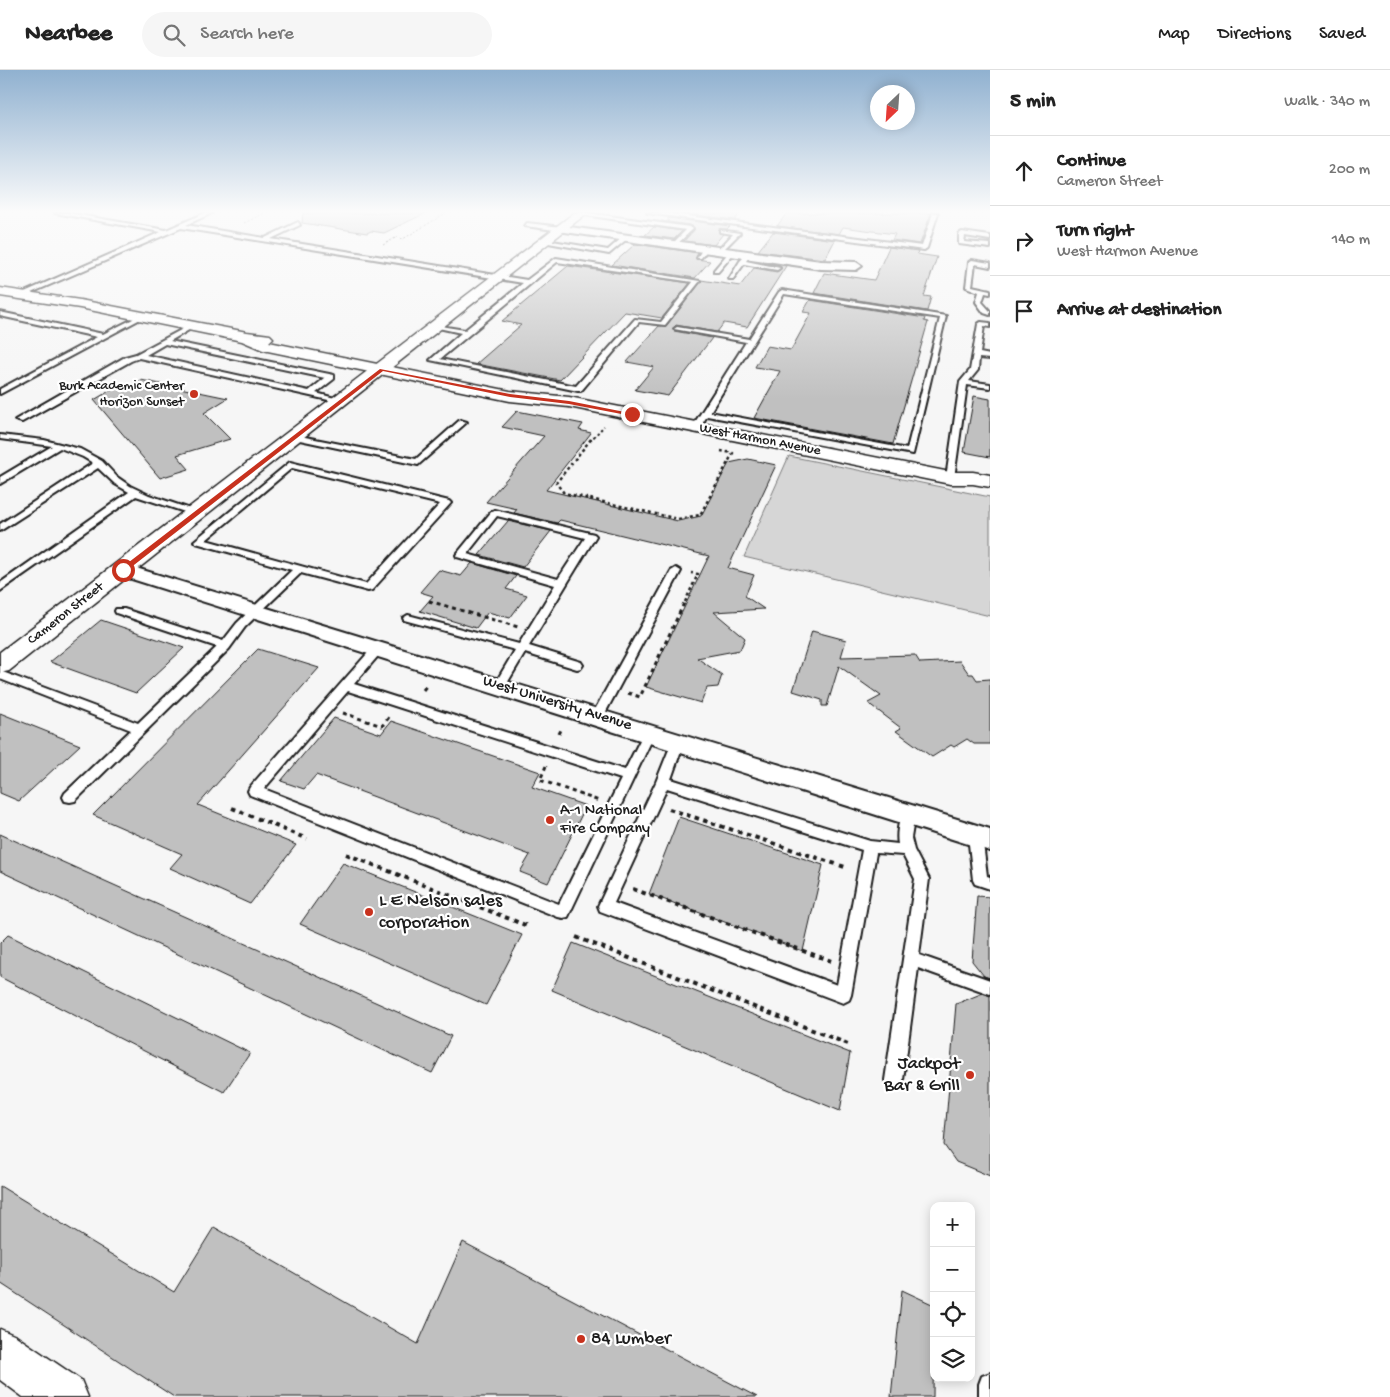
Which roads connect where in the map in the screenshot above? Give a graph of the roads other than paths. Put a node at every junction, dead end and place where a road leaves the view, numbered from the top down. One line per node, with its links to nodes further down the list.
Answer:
1 (69, 275): 14 (lane)
2 (487, 275): 8 (lane)
3 (503, 275): 8 (main road, Cameron Street)
4 (537, 275): 10 (lane)
5 (656, 275): 22 (lane)
6 (733, 275): 9 (lane)
7 (971, 275): 11 (lane)
8 (500, 277): 10 (lane); 20 (main road, Cameron Street)
9 (731, 278)
10 (528, 282): 22 (lane)
11 (982, 291): 13 (lane); 16 (lane)
12 (0, 292): 14 (main road, West Harmon Avenue)
13 (990, 292)
14 (22, 295): 17 (main road, West Harmon Avenue)
15 (0, 314): 23 (lane)
16 (990, 314)
17 (144, 316): 19 (main road, West Harmon Avenue); 23 (lane)
18 (990, 325): 26 (lane)
19 (192, 326): 25 (lane); 29 (main road, West Harmon Avenue)
20 (436, 326): 22 (lane); 29 (main road, Cameron Street)
21 (677, 329): 24 (lane)
22 (466, 332)
23 (105, 336): 32 (lane)
24 (751, 341): 36 (lane); 36 (lane)
25 (164, 342): 27 (lane); 33 (lane)
26 (976, 355): 28 (lane); 30 (lane)
27 (139, 356): 33 (lane); 35 (lane)
28 (990, 357)
29 (386, 366): 34 (main road, Cameron Street); 36 (main road, West Harmon Avenue)
30 (964, 382): 31 (lane); 42 (lane)
31 (990, 386)
32 (0, 392)
33 (310, 394): 34 (lane)
34 (342, 401): 39 (main road, Cameron Street)
35 (19, 420)
36 (701, 420): 42 (main road, West Harmon Avenue)
37 (463, 422): 39 (lane)
38 (0, 437): 40 (lane)
39 (294, 437): 47 (main road, Cameron Street)
40 (58, 446): 41 (lane); 43 (lane)
41 (99, 464): 45 (lane); 48 (lane)
42 (950, 478): 44 (main road, West Harmon Avenue); 46 (main road, West Harmon Avenue)
43 (0, 481)
44 (990, 481)
45 (136, 491): 47 (lane); 53 (lane)
46 (990, 492)
47 (197, 513): 50 (main road, Cameron Street)
48 (0, 528)
49 (299, 569): 49 (lane); 55 (lane)
50 (123, 570): 55 (street, West University Avenue); 61 (main road, Cameron Street)
51 (676, 571): 65 (lane)
52 (561, 583): 52 (lane); 58 (lane)
53 (0, 588)
54 (120, 611): 57 (lane)
55 (256, 611): 57 (lane); 59 (street, West University Avenue)
56 (408, 618): 58 (lane)
57 (226, 646): 66 (lane)
58 (522, 648): 60 (lane); 64 (lane)
59 (378, 649): 63 (lane); 64 (street, West University Avenue)
60 (577, 665)
61 (0, 666)
62 (0, 675): 66 (lane)
63 (346, 686): 69 (lane); 69 (lane)
64 (499, 686): 65 (street, West University Avenue)
65 (597, 717): 67 (street, West University Avenue)
66 (141, 728): 71 (lane)
67 (649, 733): 68 (street, West University Avenue); 69 (lane)
68 (678, 742): 70 (lane); 72 (street, West University Avenue)
69 (628, 776)
70 (663, 782): 74 (lane); 74 (lane)
71 (70, 797)
72 (908, 814): 73 (street, West University Avenue); 75 (lane)
73 (982, 837): 76 (lane)
74 (870, 847): 75 (lane)
75 (907, 850): 77 (lane)
76 (990, 883)
77 (911, 958): 78 (lane); 79 (lane)
78 (990, 987)
79 (894, 1080)
80 (0, 1352): 82 (main road)
81 (990, 1384): 83 (lane)
82 (64, 1397)
83 (990, 1397)

